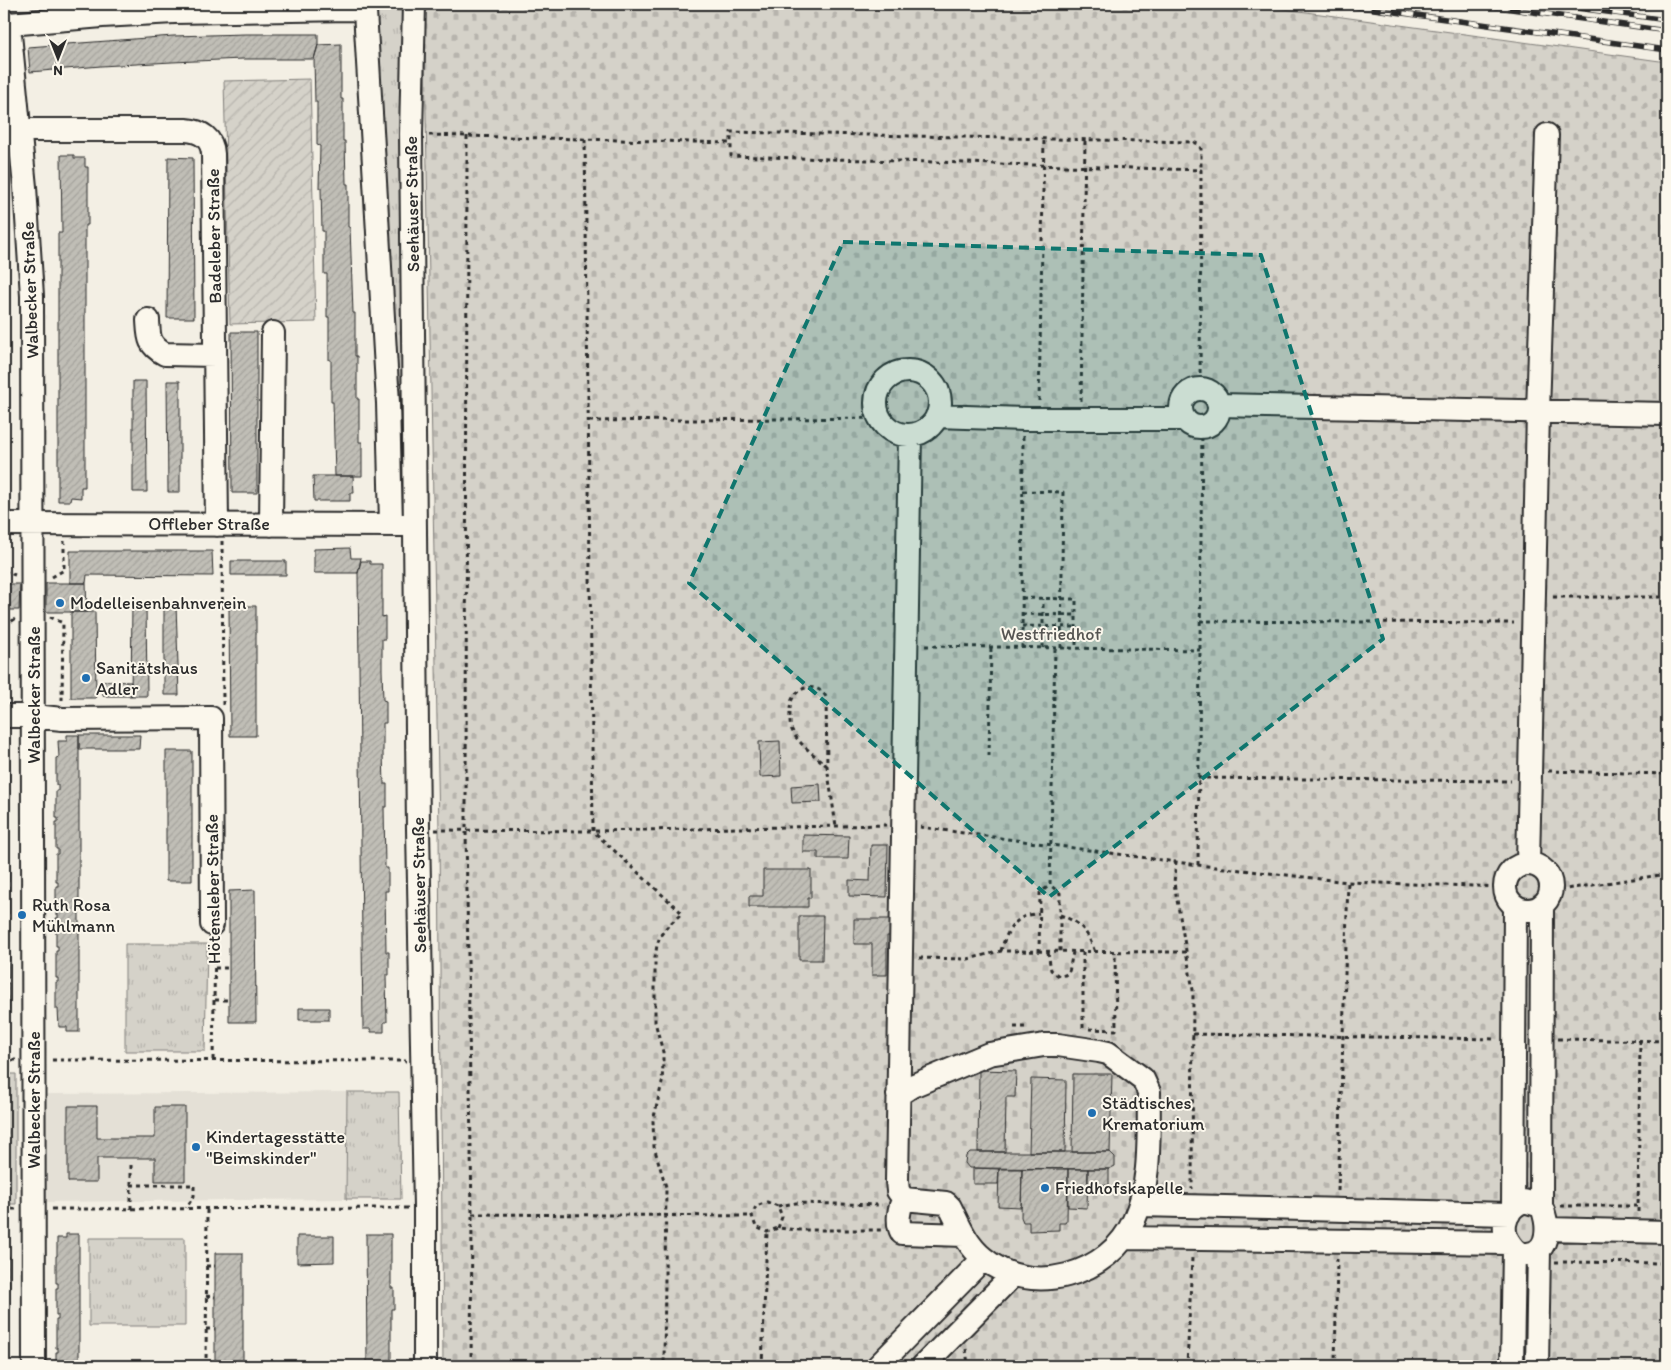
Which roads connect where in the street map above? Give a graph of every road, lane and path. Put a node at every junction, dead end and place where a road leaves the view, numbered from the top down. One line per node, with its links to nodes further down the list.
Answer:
1 (414, 4): 4 (street, Seehäuser Straße)
2 (7, 22): 3 (street, Walbecker Straße); 18 (street, Seehäuser Straße)
3 (12, 131): 16 (street, Badeleber Straße); 33 (street, Walbecker Straße)
4 (411, 134): 6 (path); 19 (street, Seehäuser Straße)
5 (1547, 135): 21 (street)
6 (467, 136): 7 (path); 84 (path)
7 (585, 139): 10 (path); 27 (path)
8 (1044, 139): 9 (path); 10 (path); 11 (path)
9 (1085, 140): 12 (path); 13 (path)
10 (731, 143): 11 (path)
11 (1044, 166): 12 (path); 25 (path)
12 (1085, 167): 13 (path); 26 (path)
13 (1202, 170): 17 (path)
14 (148, 320): 16 (street)
15 (273, 333): 36 (street)
16 (215, 355): 35 (street, Badeleber Straße)
17 (1200, 389): 20 (street); 28 (street)
18 (388, 403): 19 (street); 34 (street, Seehäuser Straße)
19 (414, 403): 37 (street, Seehäuser Straße)
20 (1219, 405): 21 (street); 28 (street)
21 (1538, 412): 22 (street); 55 (street)
22 (1667, 414)
23 (937, 416): 24 (street); 25 (street); 29 (street)
24 (879, 418): 27 (path); 29 (street)
25 (1031, 419): 26 (street); 30 (path)
26 (1081, 419): 28 (street)
27 (589, 421): 85 (path)
28 (1192, 423): 54 (path)
29 (910, 436): 60 (street)
30 (1023, 491): 43 (path); 45 (path)
31 (64, 523): 33 (street, Offleber Straße); 35 (street, Offleber Straße); 40 (path)
32 (4, 524): 33 (street, Offleber Straße)
33 (33, 524): 74 (street, Walbecker Straße)
34 (390, 524): 36 (street, Offleber Straße); 37 (street, Offleber Straße)
35 (219, 525): 36 (street, Offleber Straße); 51 (path)
36 (271, 525)
37 (415, 525): 166 (street, Seehäuser Straße)
38 (4, 571): 39 (path)
39 (17, 576)
40 (44, 581)
41 (1556, 597): 42 (path)
42 (1667, 597)
43 (1022, 598): 44 (path); 46 (path)
44 (1043, 599): 45 (path); 47 (path)
45 (1062, 599): 49 (path); 50 (path)
46 (1022, 614): 47 (path); 56 (path)
47 (1043, 614): 49 (path); 57 (path)
48 (44, 615): 73 (path, Walbecker Straße)
49 (1061, 615): 50 (path); 58 (path)
50 (1076, 615): 59 (path)
51 (223, 618): 52 (path); 67 (path)
52 (229, 618)
53 (16, 619): 72 (path, Walbecker Straße)
54 (1200, 621): 55 (path); 69 (path)
55 (1533, 624): 79 (street)
56 (1022, 626): 57 (path); 62 (path)
57 (1043, 626): 58 (path); 63 (path)
58 (1061, 627): 59 (path); 65 (path)
59 (1076, 627): 66 (path)
60 (908, 646): 61 (path); 81 (street)
61 (991, 647): 62 (path); 76 (path)
62 (1022, 648): 63 (path)
63 (1043, 648): 64 (path)
64 (1055, 648): 65 (path); 86 (path)
65 (1061, 648): 66 (path)
66 (1076, 648): 69 (path)
67 (223, 650): 68 (path); 70 (path)
68 (229, 650)
69 (1200, 650): 80 (path)
70 (223, 681): 71 (path); 75 (path)
71 (230, 681)
72 (4, 707): 74 (street)
73 (62, 707)
74 (34, 716): 75 (street); 165 (street, Walbecker Straße)
75 (211, 718): 97 (street, Hötensleber Straße)
76 (989, 756)
77 (827, 766): 77 (path); 82 (path)
78 (1667, 774): 79 (path)
79 (1530, 776): 80 (path); 88 (street)
80 (1198, 778): 89 (path)
81 (904, 825): 82 (path); 86 (path); 123 (street)
82 (836, 826): 85 (path)
83 (451, 830): 84 (path)
84 (466, 830): 85 (path); 139 (path)
85 (593, 831): 140 (path)
86 (1050, 845): 87 (path); 92 (path)
87 (1176, 861): 89 (path); 106 (path)
88 (1528, 864): 93 (street); 94 (street)
89 (1198, 865): 91 (path)
90 (1667, 874): 94 (path)
91 (1348, 882): 93 (path); 115 (path)
92 (1050, 885): 95 (path); 96 (path)
93 (1510, 897): 94 (street); 116 (street)
94 (1547, 898): 117 (street)
95 (1040, 913): 98 (path); 99 (path)
96 (1060, 915): 101 (path); 104 (path)
97 (212, 924): 108 (path, Hötensleber Straße)
98 (1001, 952): 99 (path); 107 (path)
99 (1039, 952): 100 (path)
100 (1048, 952): 101 (path); 102 (path)
101 (1060, 952): 102 (path)
102 (1073, 952): 103 (path)
103 (1083, 952): 104 (path); 105 (path)
104 (1095, 952): 105 (path)
105 (1115, 952): 106 (path)
106 (1186, 952): 114 (path)
107 (937, 958)
108 (215, 968): 109 (path); 110 (path, Hötensleber Straße)
109 (229, 968)
110 (215, 1000): 111 (path); 121 (path, Hötensleber Straße)
111 (229, 1000)
112 (1014, 1027): 113 (path)
113 (1033, 1028)
114 (1193, 1034): 115 (path); 128 (path)
115 (1343, 1037): 116 (path); 137 (path)
116 (1514, 1039): 138 (street)
117 (1542, 1039): 118 (path); 130 (street)
118 (1640, 1040): 119 (path); 131 (path)
119 (1667, 1041)
120 (62, 1060): 121 (path)
121 (213, 1060): 122 (path)
122 (404, 1061)
123 (898, 1095): 126 (street); 127 (street)
124 (131, 1162): 125 (path)
125 (131, 1185): 134 (path); 135 (path)
126 (902, 1202): 129 (path); 144 (street); 148 (street)
127 (1140, 1205): 128 (street); 149 (street)
128 (1192, 1205): 137 (street)
129 (778, 1206): 141 (path); 142 (path)
130 (1541, 1206): 131 (path); 138 (street); 143 (street)
131 (1638, 1206): 145 (path)
132 (405, 1208): 136 (path)
133 (42, 1209): 134 (path)
134 (131, 1209): 135 (path)
135 (186, 1209): 136 (path)
136 (207, 1209): 156 (path)
137 (1337, 1209): 138 (street)
138 (1511, 1210): 152 (street)
139 (472, 1214): 140 (path); 167 (path)
140 (667, 1216): 141 (path); 168 (path)
141 (752, 1216): 146 (path)
142 (778, 1228): 144 (path); 146 (path)
143 (1547, 1229): 145 (street); 153 (street)
144 (900, 1230): 148 (street)
145 (1637, 1231): 147 (street)
146 (767, 1232): 169 (path)
147 (1667, 1232)
148 (964, 1235): 154 (street)
149 (1125, 1238): 150 (street); 158 (street)
150 (1192, 1239): 151 (street); 174 (path)
151 (1337, 1241): 152 (street); 175 (path)
152 (1512, 1246): 153 (street); 176 (street)
153 (1539, 1256): 155 (path); 177 (street)
154 (983, 1259): 158 (street); 170 (street)
155 (1667, 1264)
156 (206, 1266): 157 (path); 159 (path)
157 (215, 1266)
158 (1013, 1275): 171 (street)
159 (206, 1296): 160 (path); 161 (path)
160 (215, 1297)
161 (206, 1329): 162 (path); 164 (path)
162 (215, 1329)
163 (215, 1362): 164 (path)
164 (206, 1364)
165 (34, 1366)
166 (425, 1366)
167 (471, 1366)
168 (664, 1366)
169 (762, 1366)
170 (878, 1366)
171 (923, 1366)
172 (967, 1366): 173 (path)
173 (974, 1366)
174 (1187, 1366)
175 (1336, 1366)
176 (1512, 1366)
177 (1537, 1366)

